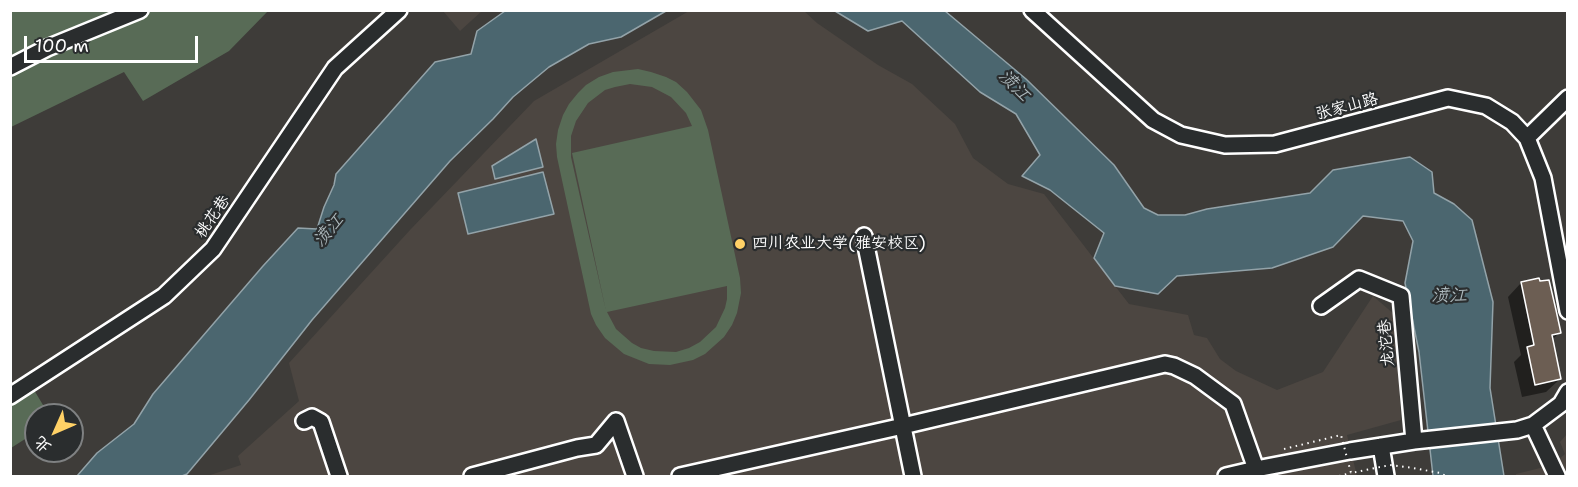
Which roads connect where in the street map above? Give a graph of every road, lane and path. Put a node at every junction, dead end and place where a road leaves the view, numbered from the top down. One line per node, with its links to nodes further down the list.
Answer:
1 (140, 10): 4 (street)
2 (399, 10): 11 (street, 桃花巷)
3 (1032, 10): 6 (street, 张家山路)
4 (10, 67)
5 (1568, 98): 6 (street)
6 (1527, 138): 9 (street, 张家山路)
7 (864, 236): 14 (street)
8 (1321, 306): 15 (street, 龙沱巷)
9 (1568, 311)
10 (1568, 392): 13 (street)
11 (10, 396)
12 (304, 421): 20 (street)
13 (1533, 425): 15 (street); 30 (street)
14 (903, 426): 18 (street); 23 (street); 24 (street)
15 (1414, 441): 16 (street)
16 (1381, 446): 18 (street); 27 (street); 28 (street)
17 (1284, 449): 19 (path, bridge)
18 (1256, 469): 25 (street)
19 (1352, 473): 26 (path); 29 (path, bridge)
20 (339, 477)
21 (472, 477): 22 (street)
22 (635, 477)
23 (680, 477)
24 (913, 477)
25 (1226, 477)
26 (1339, 477)
27 (1377, 477)
28 (1386, 477)
29 (1446, 477)
30 (1557, 477)

